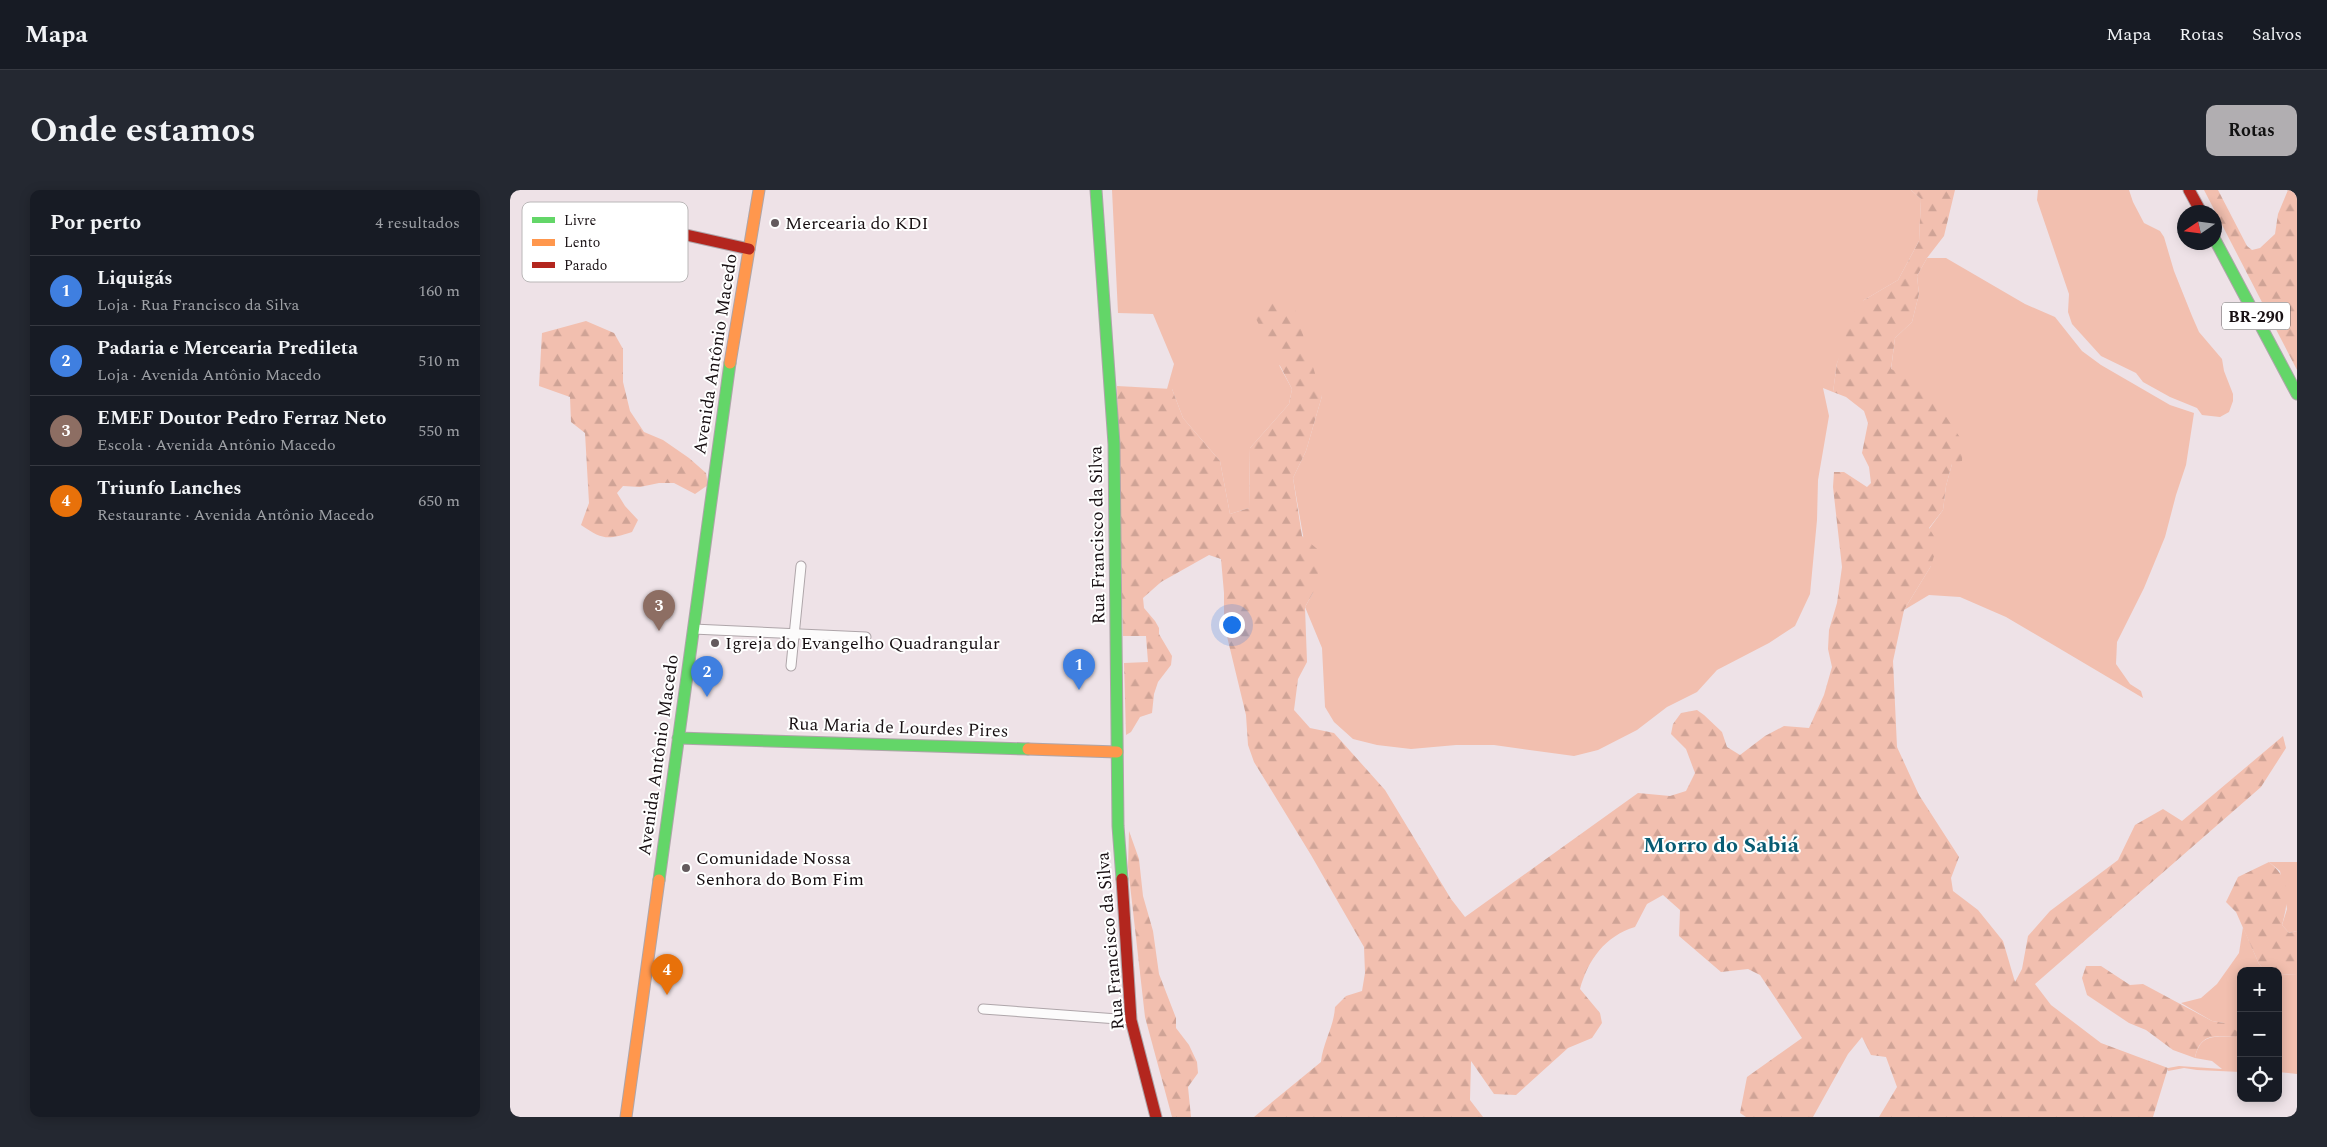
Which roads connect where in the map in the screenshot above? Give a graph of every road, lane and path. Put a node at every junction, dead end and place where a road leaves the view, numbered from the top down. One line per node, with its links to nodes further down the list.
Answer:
1 (759, 190): 6 (main road, Avenida Antônio Macedo)
2 (1096, 190): 15 (main road, Rua Francisco da Silva)
3 (2189, 190): 4 (main road)
4 (2197, 205)
5 (688, 235): 6 (main road)
6 (749, 249): 10 (main road, Avenida Antônio Macedo)
7 (2220, 250): 8 (main road, BR-290)
8 (2297, 394)
9 (801, 566): 11 (street)
10 (693, 629): 11 (street); 14 (main road, Avenida Antônio Macedo)
11 (795, 633): 12 (street); 13 (street)
12 (866, 637)
13 (791, 666)
14 (678, 738): 15 (main road, Rua Maria de Lourdes Pires); 18 (main road, Avenida Antônio Macedo)
15 (1117, 752): 17 (main road, Rua Francisco da Silva)
16 (983, 1009): 17 (street)
17 (1131, 1020): 19 (main road, Rua Francisco da Silva)
18 (626, 1117)
19 (1156, 1117)

